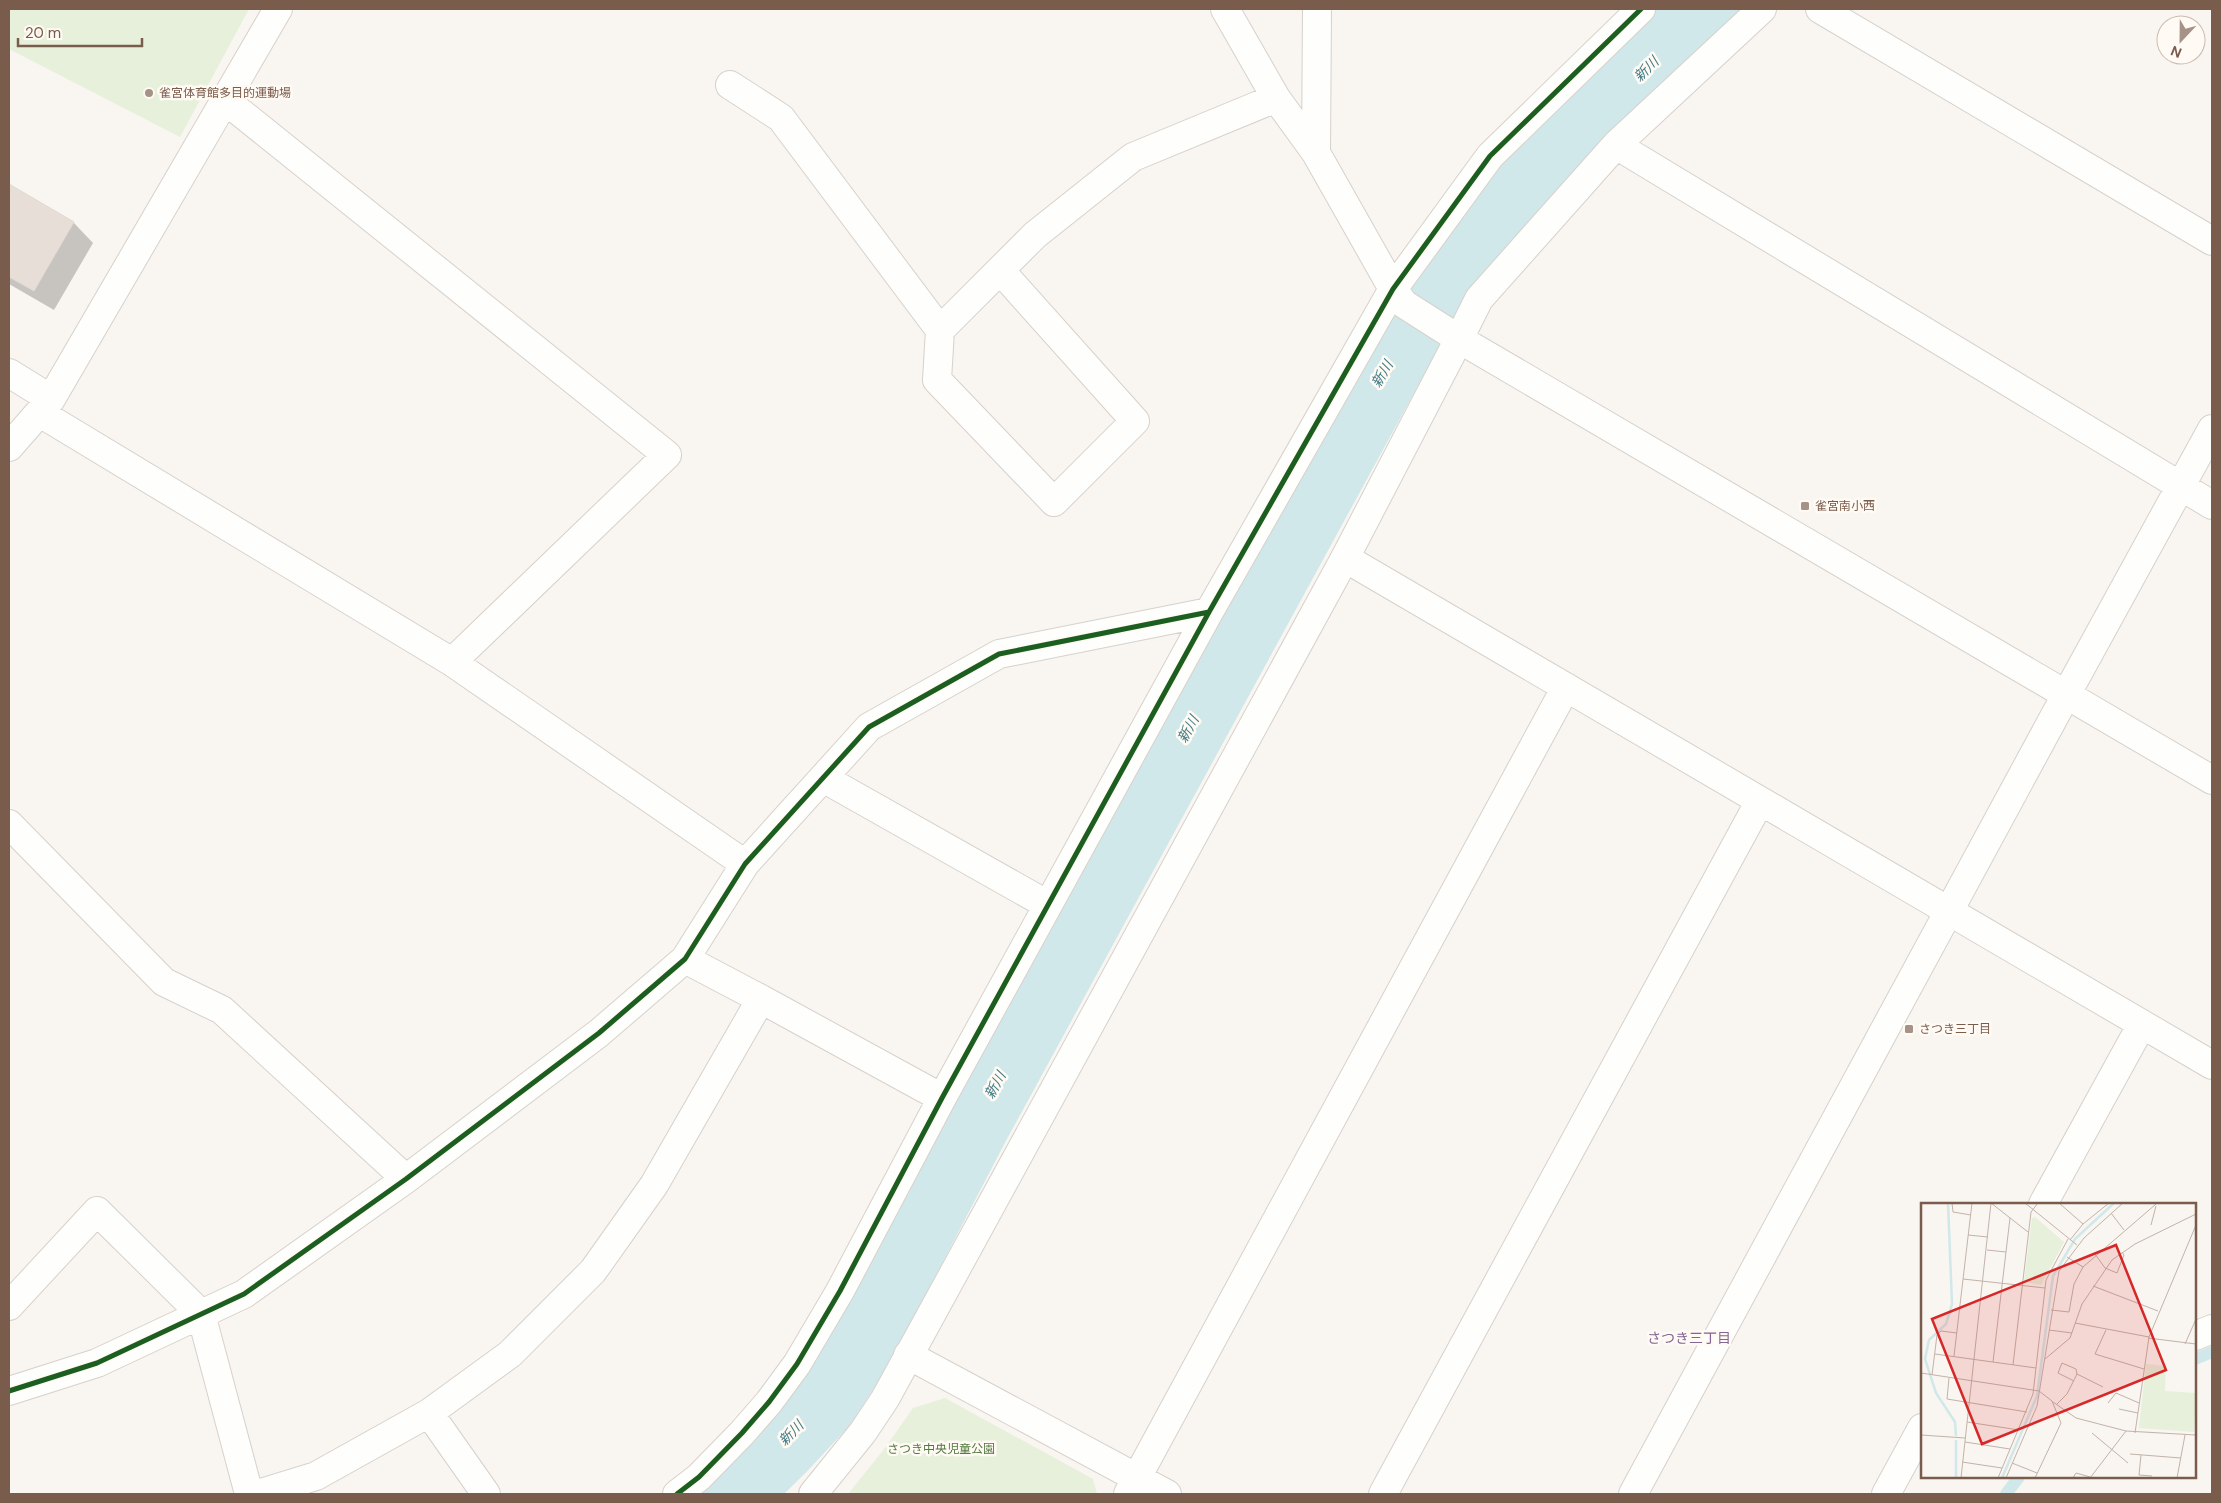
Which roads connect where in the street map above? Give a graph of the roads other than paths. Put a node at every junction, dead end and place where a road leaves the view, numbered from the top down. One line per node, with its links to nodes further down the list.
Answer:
1 (278, 9): 9 (street)
2 (1226, 9): 8 (street)
3 (1317, 9): 11 (street)
4 (1641, 9): 14 (street)
5 (1762, 9): 10 (street)
6 (1820, 9): 12 (street)
7 (730, 85): 15 (street)
8 (1276, 98): 11 (street); 13 (street)
9 (226, 100): 18 (street); 25 (street)
10 (1616, 145): 16 (street); 21 (street)
11 (1316, 154): 14 (street)
12 (2212, 241)
13 (1000, 270): 15 (street); 15 (street)
14 (1399, 296): 16 (street); 24 (street)
15 (940, 330)
16 (1459, 339): 23 (street); 27 (street)
17 (9, 373): 18 (street)
18 (46, 406): 20 (street); 25 (street)
19 (2212, 429): 21 (street)
20 (9, 447)
21 (2181, 487): 22 (street); 27 (street)
22 (2212, 505)
23 (1345, 558): 26 (street); 46 (street)
24 (1209, 612): 28 (street); 33 (street)
25 (452, 662): 32 (street)
26 (1566, 687): 30 (street); 50 (street)
27 (2066, 696): 29 (street); 34 (street)
28 (823, 778): 32 (street); 33 (street)
29 (2212, 780)
30 (1760, 801): 34 (street); 57 (street)
31 (9, 824): 40 (street)
32 (745, 864): 35 (street)
33 (1048, 906): 39 (street)
34 (1950, 911): 37 (street); 58 (street)
35 (685, 959): 36 (street); 40 (street)
36 (761, 999): 39 (street); 48 (street)
37 (2142, 1024): 38 (street); 41 (street)
38 (2212, 1065)
39 (942, 1098): 54 (street)
40 (406, 1179): 43 (street)
41 (2044, 1203)
42 (9, 1306): 43 (street)
43 (201, 1314): 47 (street); 51 (street)
44 (2212, 1329): 45 (street)
45 (2196, 1336)
46 (908, 1355): 50 (street); 55 (street)
47 (9, 1391)
48 (429, 1413): 52 (street); 53 (street)
49 (1921, 1430): 59 (street)
50 (1132, 1486): 56 (street)
51 (249, 1494)
52 (258, 1494)
53 (486, 1494)
54 (677, 1494)
55 (813, 1494)
56 (1167, 1494)
57 (1383, 1494)
58 (1633, 1494)
59 (1886, 1494)

